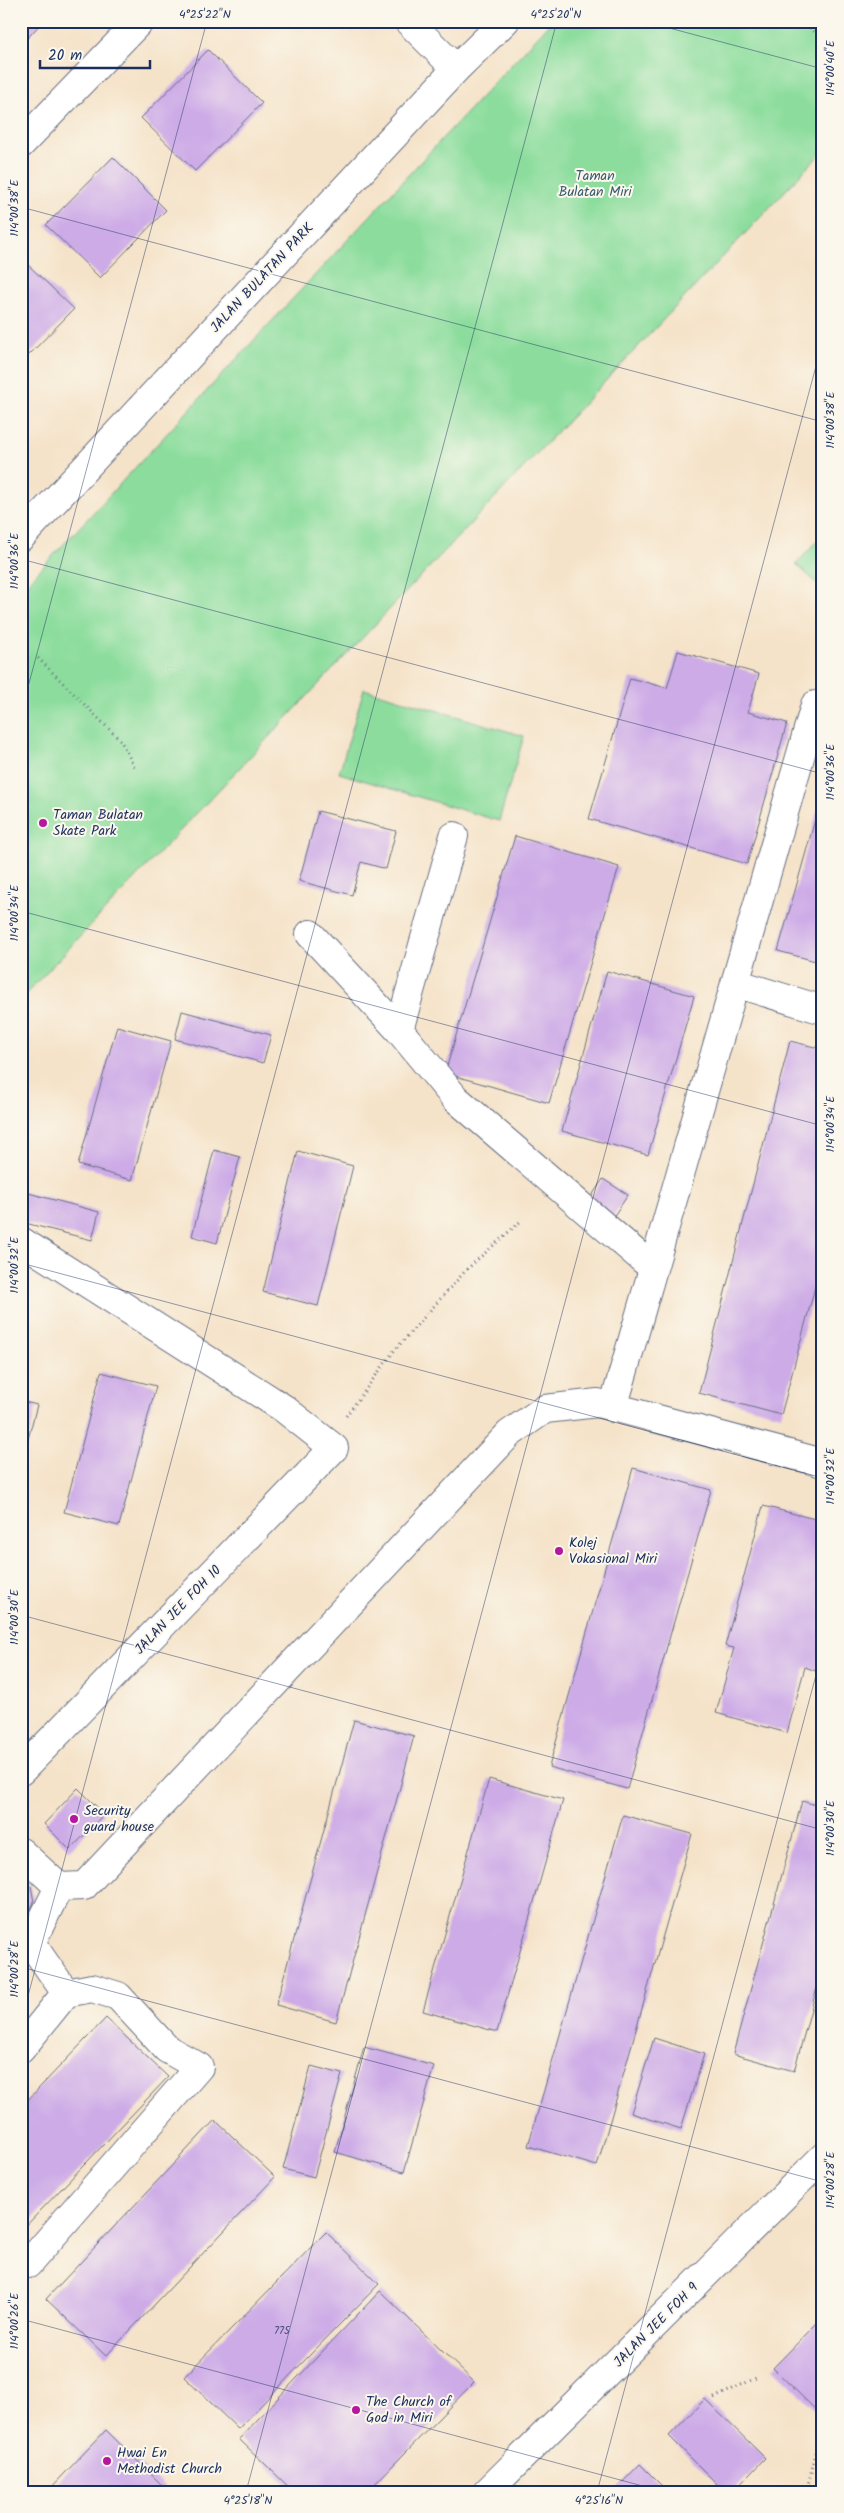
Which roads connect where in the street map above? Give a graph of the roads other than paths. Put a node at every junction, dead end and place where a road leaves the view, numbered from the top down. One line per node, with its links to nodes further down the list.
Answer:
1 (140, 21): 5 (street)
2 (408, 21): 4 (street)
3 (505, 21): 4 (street, JALAN BULATAN PARK)
4 (456, 69): 6 (street, JALAN BULATAN PARK)
5 (21, 144)
6 (21, 537)
7 (815, 705): 10 (street)
8 (454, 836): 12 (street)
9 (310, 934): 12 (street)
10 (735, 983): 11 (street); 14 (street)
11 (823, 1010)
12 (399, 1030): 14 (street)
13 (21, 1241): 17 (street, JALAN JEE FOH 10)
14 (653, 1268): 15 (street)
15 (613, 1408): 16 (street); 19 (street)
16 (823, 1463)
17 (21, 1771)
18 (21, 1852): 19 (street)
19 (59, 1887): 20 (street)
20 (66, 1993): 21 (street); 23 (street)
21 (21, 2048)
22 (823, 2158): 24 (street, JALAN JEE FOH 9)
23 (28, 2264)
24 (487, 2492)

